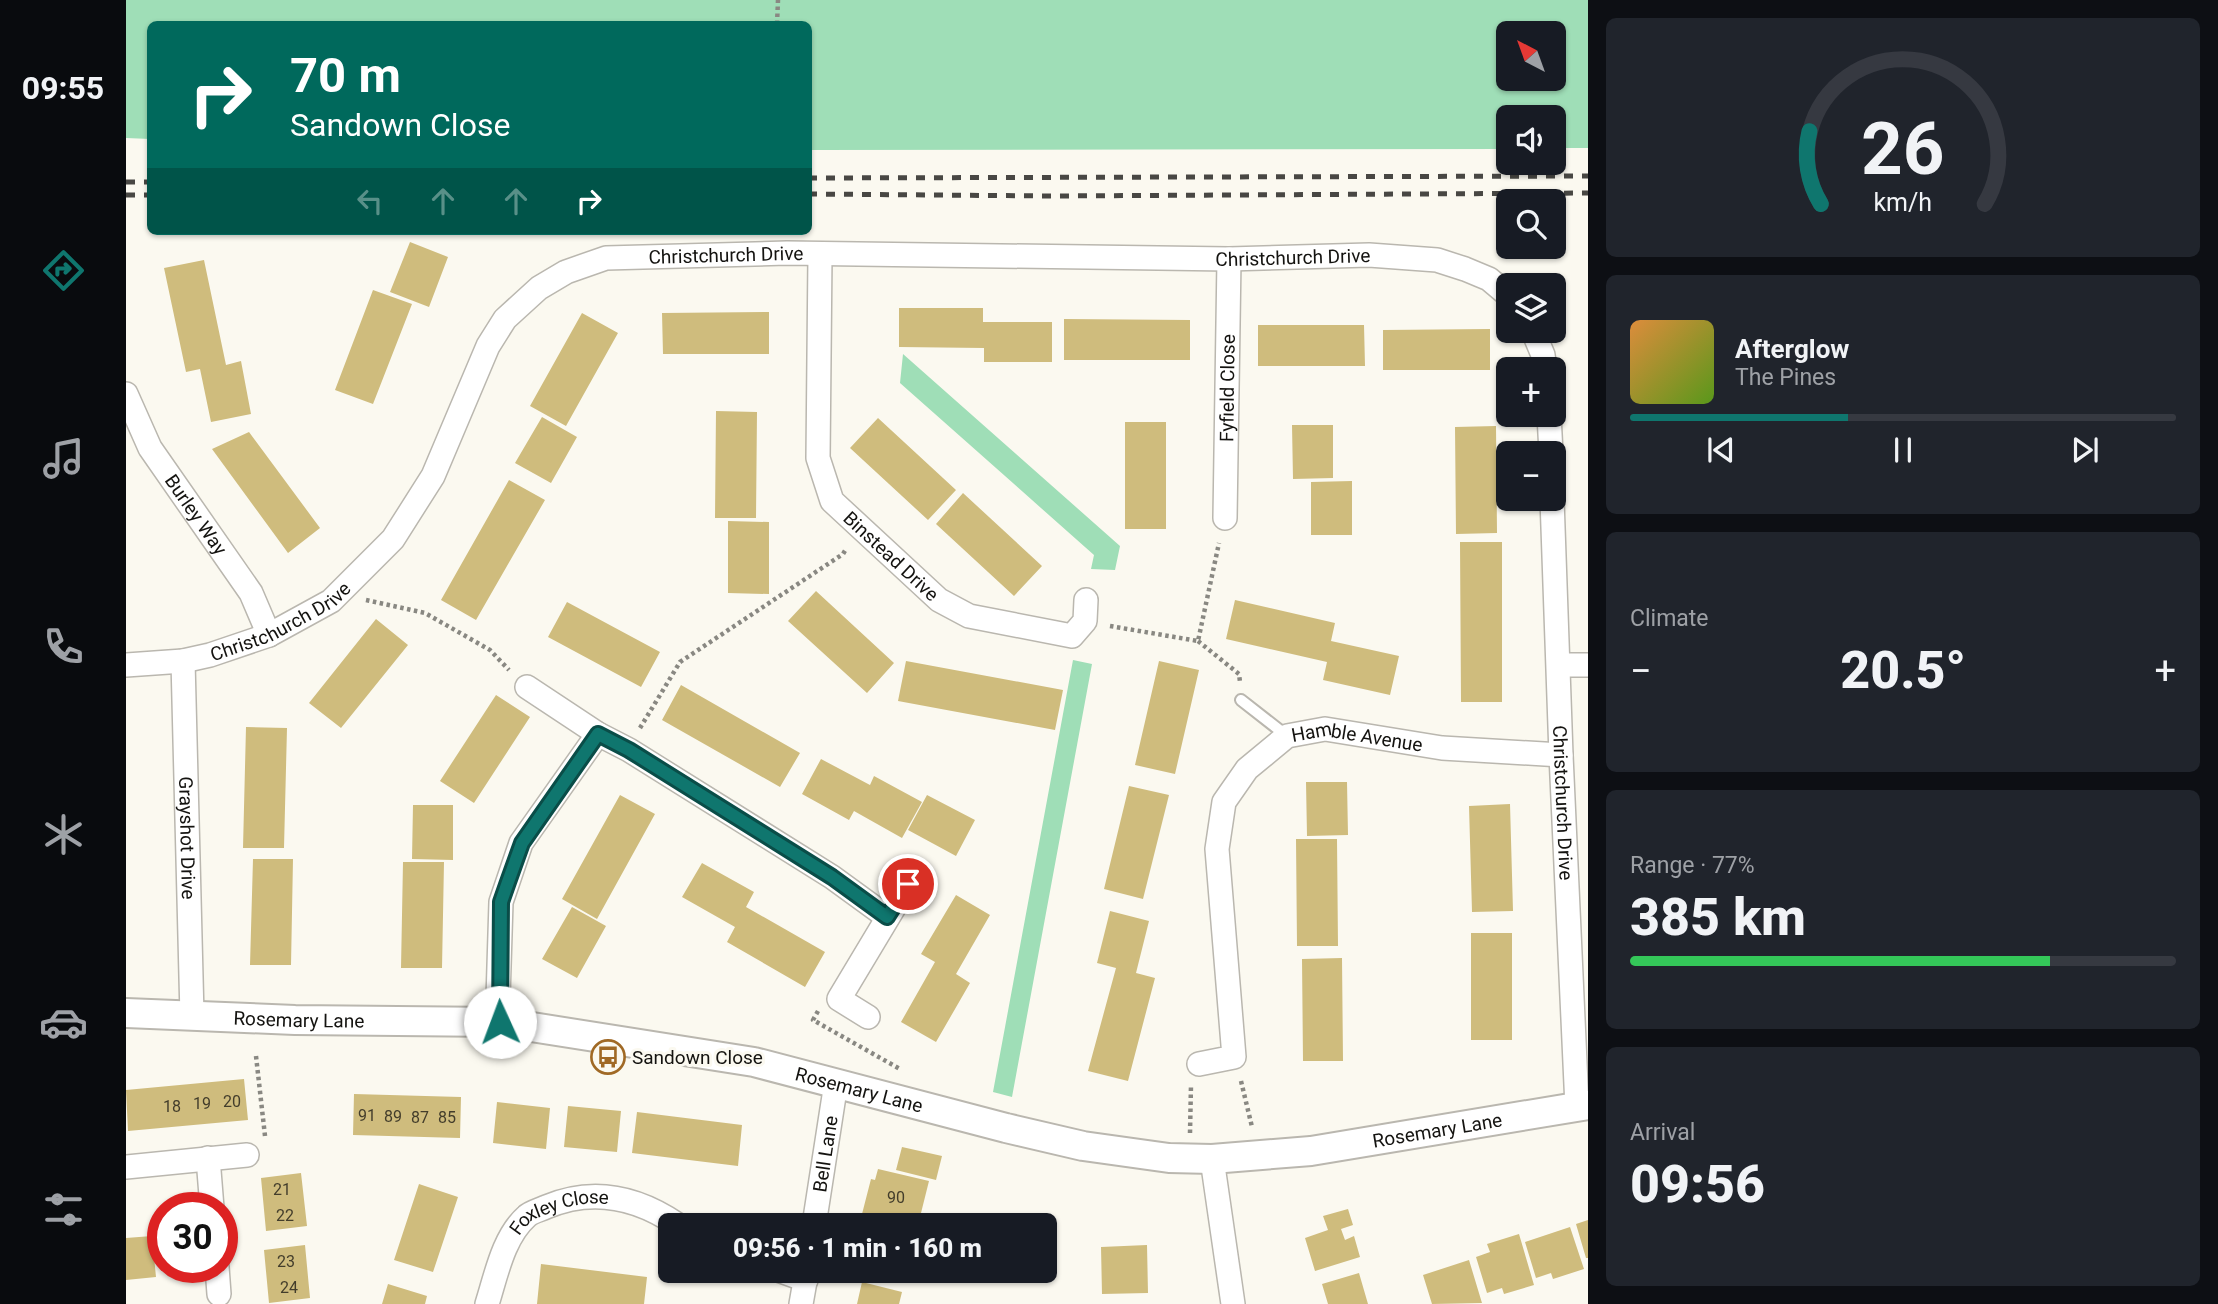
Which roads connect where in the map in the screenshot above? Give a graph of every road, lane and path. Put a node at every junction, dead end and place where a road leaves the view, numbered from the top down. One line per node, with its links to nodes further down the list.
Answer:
1 (778, 0): 2 (path)
2 (777, 21)
3 (820, 255): 4 (street, Christchurch Drive); 9 (street, Binstead Drive); 10 (street, Christchurch Drive)
4 (1229, 259): 5 (street, Christchurch Drive); 8 (street, Fyfield Close)
5 (1496, 285)
6 (126, 394): 12 (street, Burley Way)
7 (1553, 511): 16 (street, Christchurch Drive)
8 (1225, 518): 13 (path)
9 (859, 527): 11 (street, Binstead Drive); 22 (path)
10 (331, 601): 12 (street, Christchurch Drive); 18 (path)
11 (1085, 610): 13 (path)
12 (269, 635): 14 (street, Christchurch Drive)
13 (1198, 642): 19 (path)
14 (183, 661): 15 (street, Christchurch Drive); 27 (street, Grayshot Drive)
15 (126, 665)
16 (1559, 665): 17 (street); 23 (street, Christchurch Drive)
17 (1588, 665)
18 (527, 687): 20 (street)
19 (1241, 701): 21 (lane)
20 (598, 734): 22 (street); 29 (street)
21 (1287, 736): 23 (street, Hamble Avenue); 31 (street, Hamble Avenue)
22 (629, 750): 25 (street)
23 (1561, 755): 34 (street, Christchurch Drive)
24 (908, 884): 25 (street)
25 (887, 917): 28 (street)
26 (126, 1013): 27 (street, Rosemary Lane)
27 (192, 1016): 29 (street, Rosemary Lane)
28 (868, 1017)
29 (500, 1022): 33 (street, Rosemary Lane)
30 (256, 1056): 37 (path)
31 (1234, 1056): 32 (street); 35 (path)
32 (1199, 1064): 36 (path)
33 (836, 1083): 39 (street, Rosemary Lane); 43 (street, Bell Lane)
34 (1583, 1106): 39 (street, Rosemary Lane)
35 (1254, 1132)
36 (1190, 1136)
37 (247, 1155): 38 (street)
38 (208, 1157): 40 (street); 41 (street)
39 (1212, 1159): 49 (street)
40 (126, 1167)
41 (211, 1192)
42 (660, 1213): 47 (street, Foxley Close)
43 (816, 1213)
44 (218, 1283): 46 (street)
45 (805, 1283): 48 (street)
46 (219, 1294)
47 (487, 1304)
48 (801, 1304)
49 (1233, 1304)

